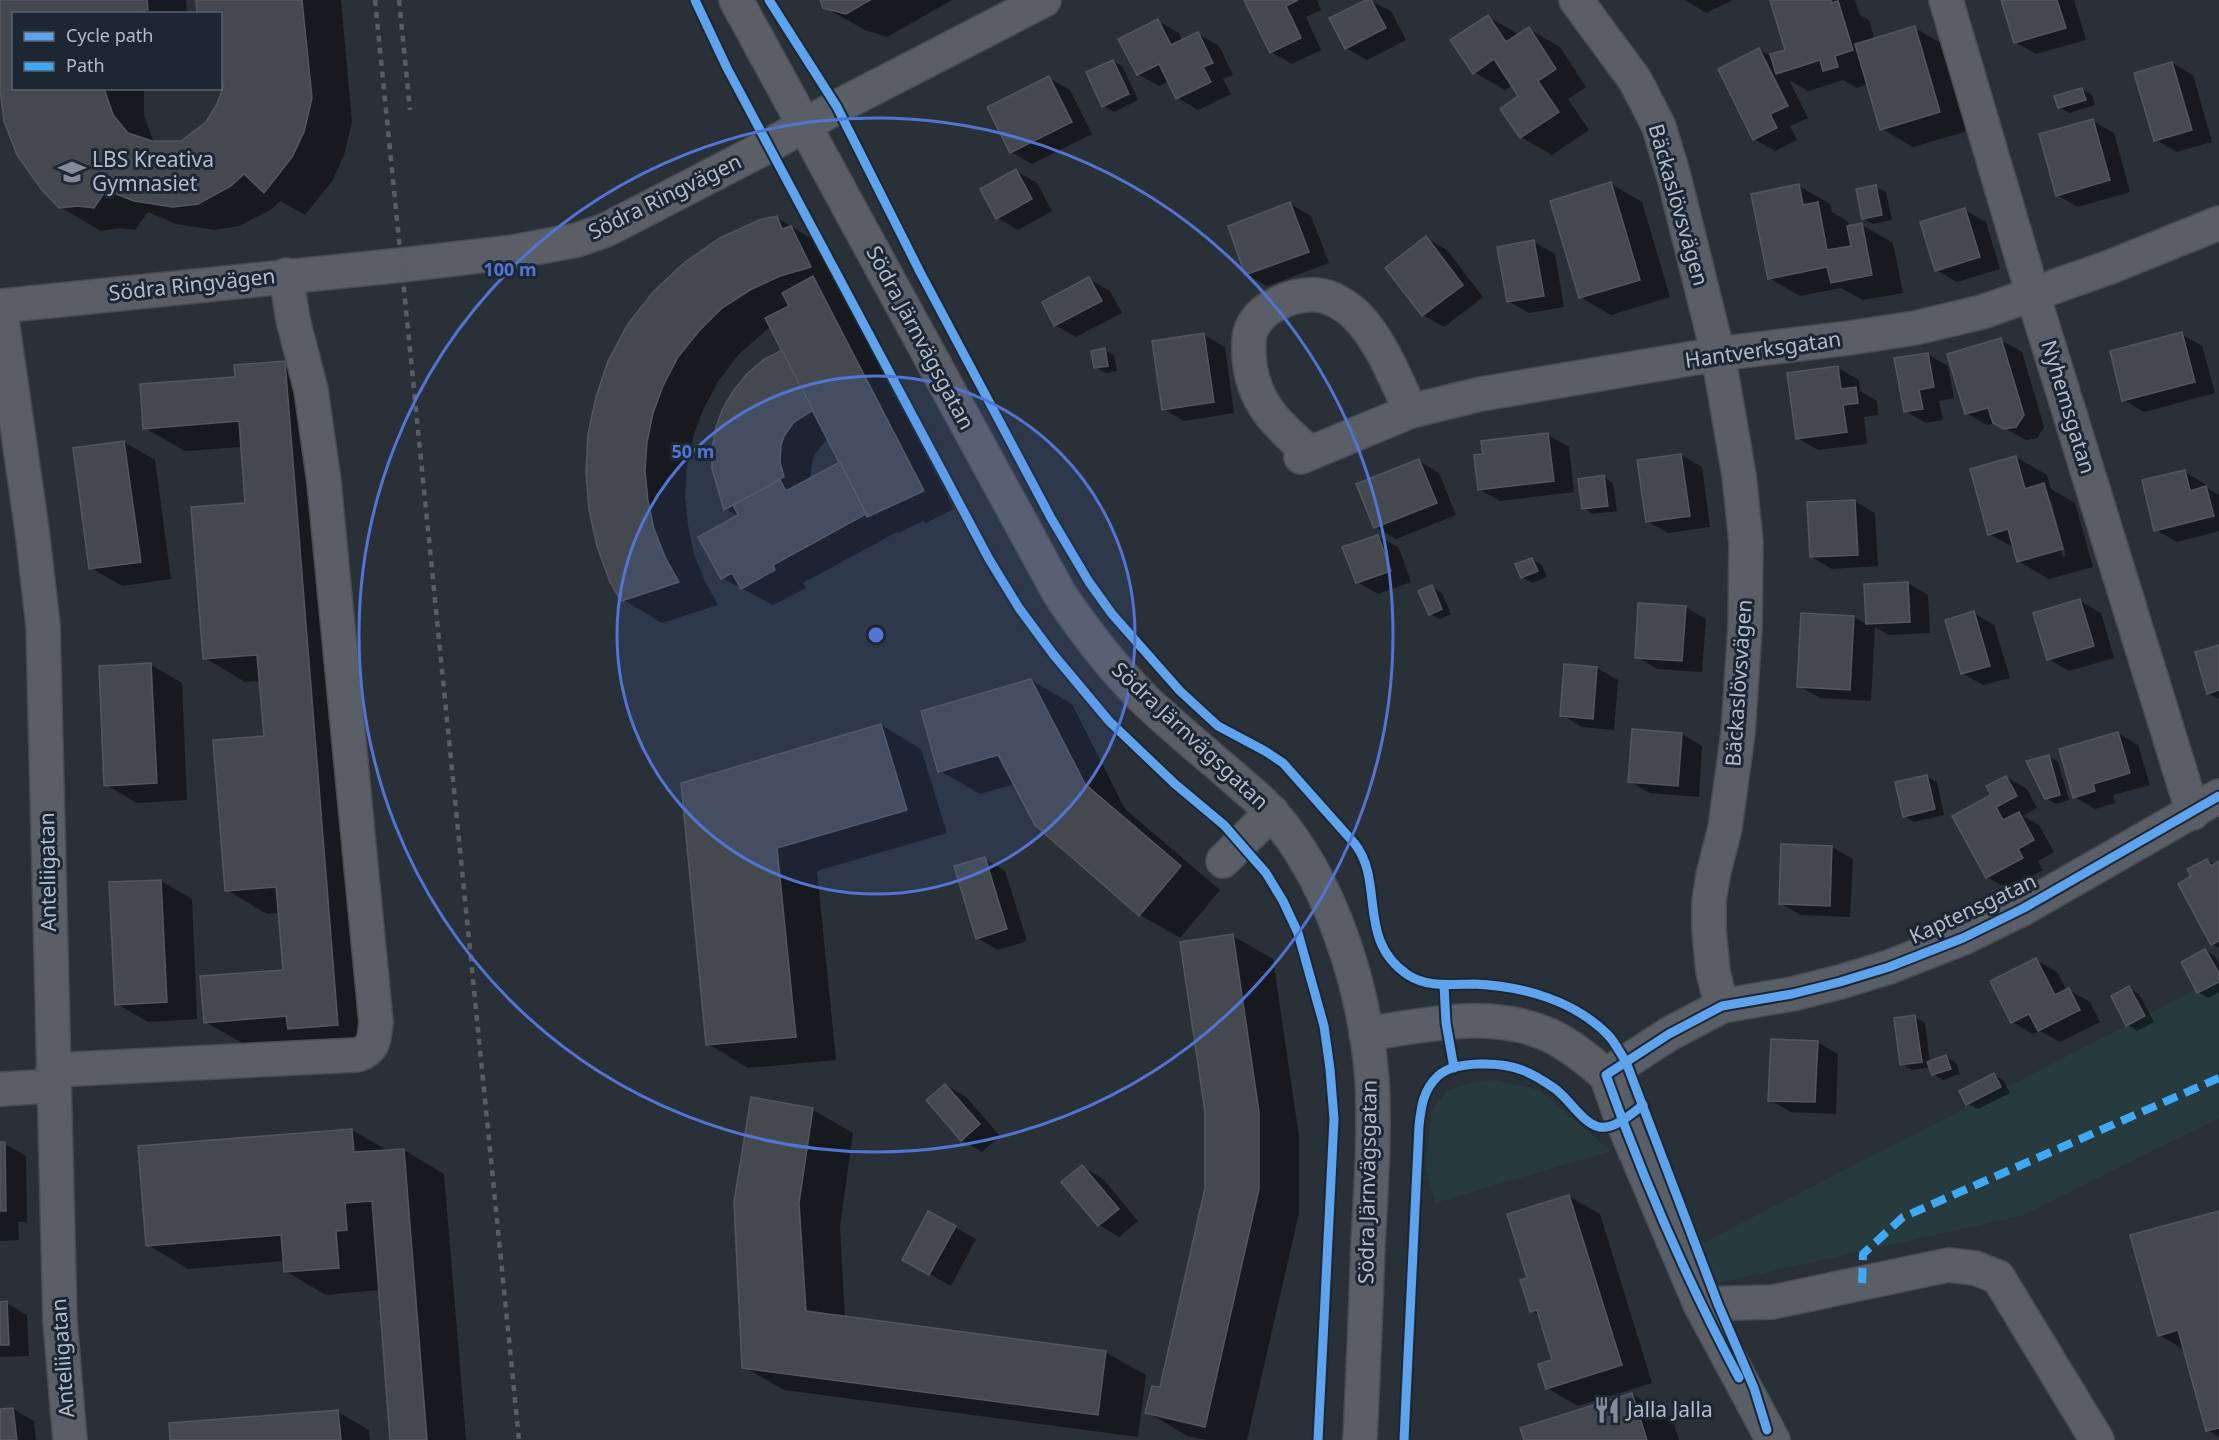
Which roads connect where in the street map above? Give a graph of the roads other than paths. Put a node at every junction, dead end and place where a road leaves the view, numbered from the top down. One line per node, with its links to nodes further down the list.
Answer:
1 (736, 0): 5 (street, Södra Järnvägsgatan)
2 (1044, 0): 5 (street, Södra Ringvägen)
3 (1576, 0): 10 (street, Bäckaslövsvägen)
4 (1946, 0): 8 (street, Nyhemsgatan)
5 (805, 126): 7 (street, Södra Ringvägen); 13 (street, Södra Järnvägsgatan)
6 (2219, 223): 8 (street, Hantverksgatan)
7 (286, 275): 9 (street, Södra Ringvägen); 18 (street)
8 (2033, 295): 10 (street, Hantverksgatan); 12 (street, Nyhemsgatan)
9 (0, 306): 18 (street, Anteliigatan)
10 (1718, 354): 11 (street, Hantverksgatan); 15 (street, Bäckaslövsvägen)
11 (1411, 411): 11 (street, Hantverksgatan)
12 (2206, 804): 15 (street, Kaptensgatan)
13 (1272, 812): 14 (street); 16 (street, Södra Järnvägsgatan)
14 (1223, 861)
15 (1722, 1006): 17 (street)
16 (1366, 1034): 17 (street); 22 (street, Södra Järnvägsgatan)
17 (1605, 1075): 20 (street)
18 (54, 1078): 19 (street); 21 (street, Anteliigatan)
19 (0, 1089)
20 (1700, 1304): 23 (street); 24 (street)
21 (70, 1440)
22 (1360, 1440)
23 (1773, 1440)
24 (2097, 1440)

